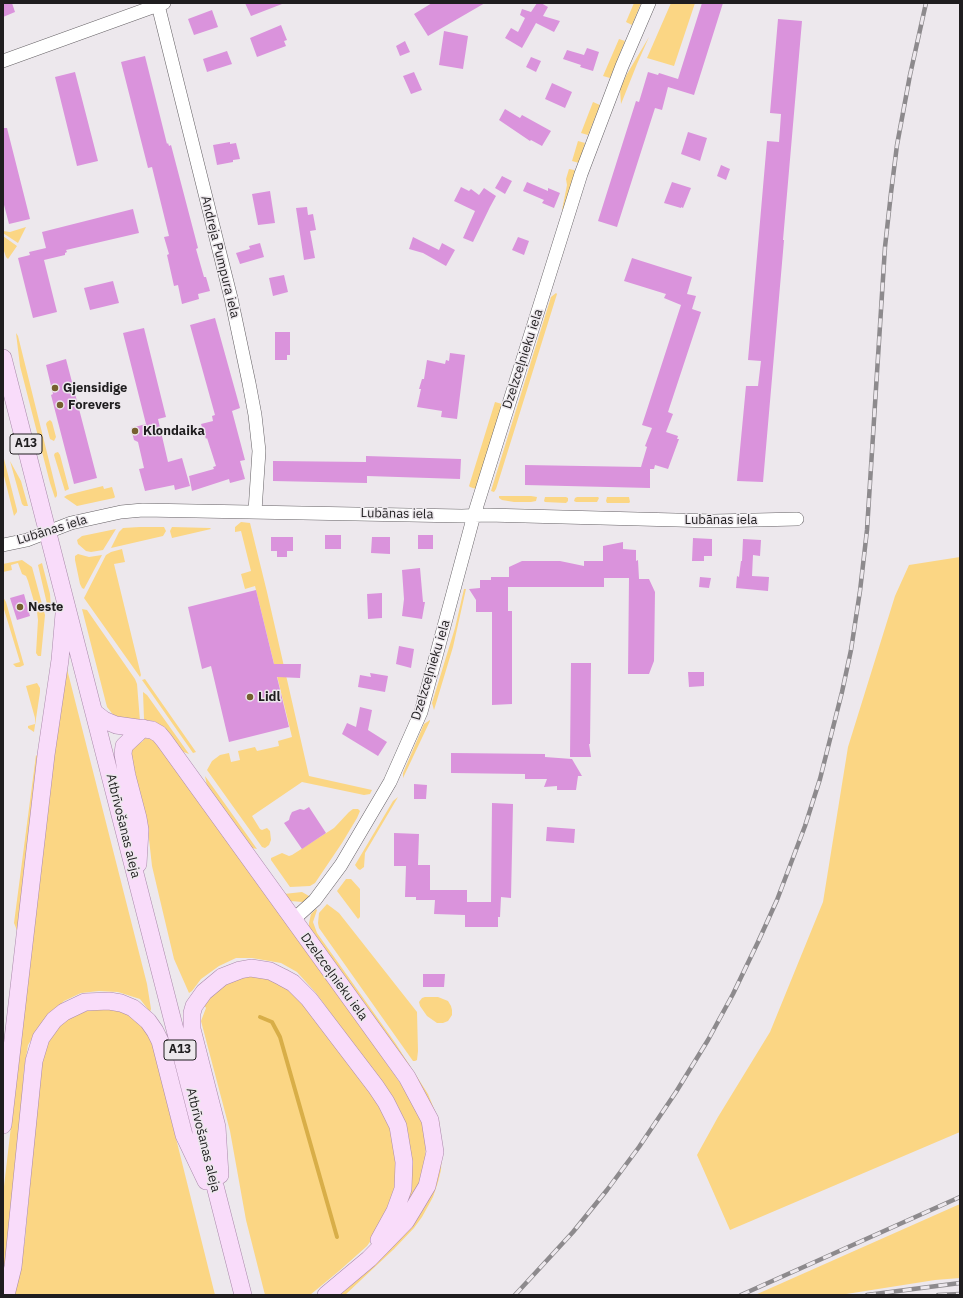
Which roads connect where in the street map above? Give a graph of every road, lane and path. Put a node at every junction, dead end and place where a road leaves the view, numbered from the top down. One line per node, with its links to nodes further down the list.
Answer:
1 (649, 3): 6 (street, Dzelzceļnieku iela)
2 (161, 4): 3 (street); 5 (street, Andreja Pumpura iela)
3 (3, 60)
4 (3, 358): 8 (main road, Atbrīvošanas aleja / A13)
5 (255, 512): 6 (street, Lubānas iela); 8 (street, Lubānas iela)
6 (474, 515): 7 (street, Lubānas iela); 14 (street, Dzelzceļnieku iela)
7 (797, 519)
8 (48, 532): 9 (street, Lubānas iela); 10 (main road, Atbrīvošanas aleja / A13)
9 (3, 545)
10 (66, 602): 11 (main road, Atbrīvošanas aleja / A13); 15 (main road)
11 (95, 713): 12 (main road); 13 (main road, Atbrīvošanas aleja / A13)
12 (143, 728): 13 (main road); 14 (main road)
13 (138, 884): 16 (main road, Atbrīvošanas aleja / A13)
14 (293, 920): 17 (main road, Dzelzceļnieku iela)
15 (3, 1125)
16 (222, 1215): 17 (main road); 18 (main road); 19 (main road, Atbrīvošanas aleja / A13)
17 (369, 1259): 20 (main road, Dzelzceļnieku iela)
18 (6, 1295)
19 (243, 1295)
20 (326, 1295)

